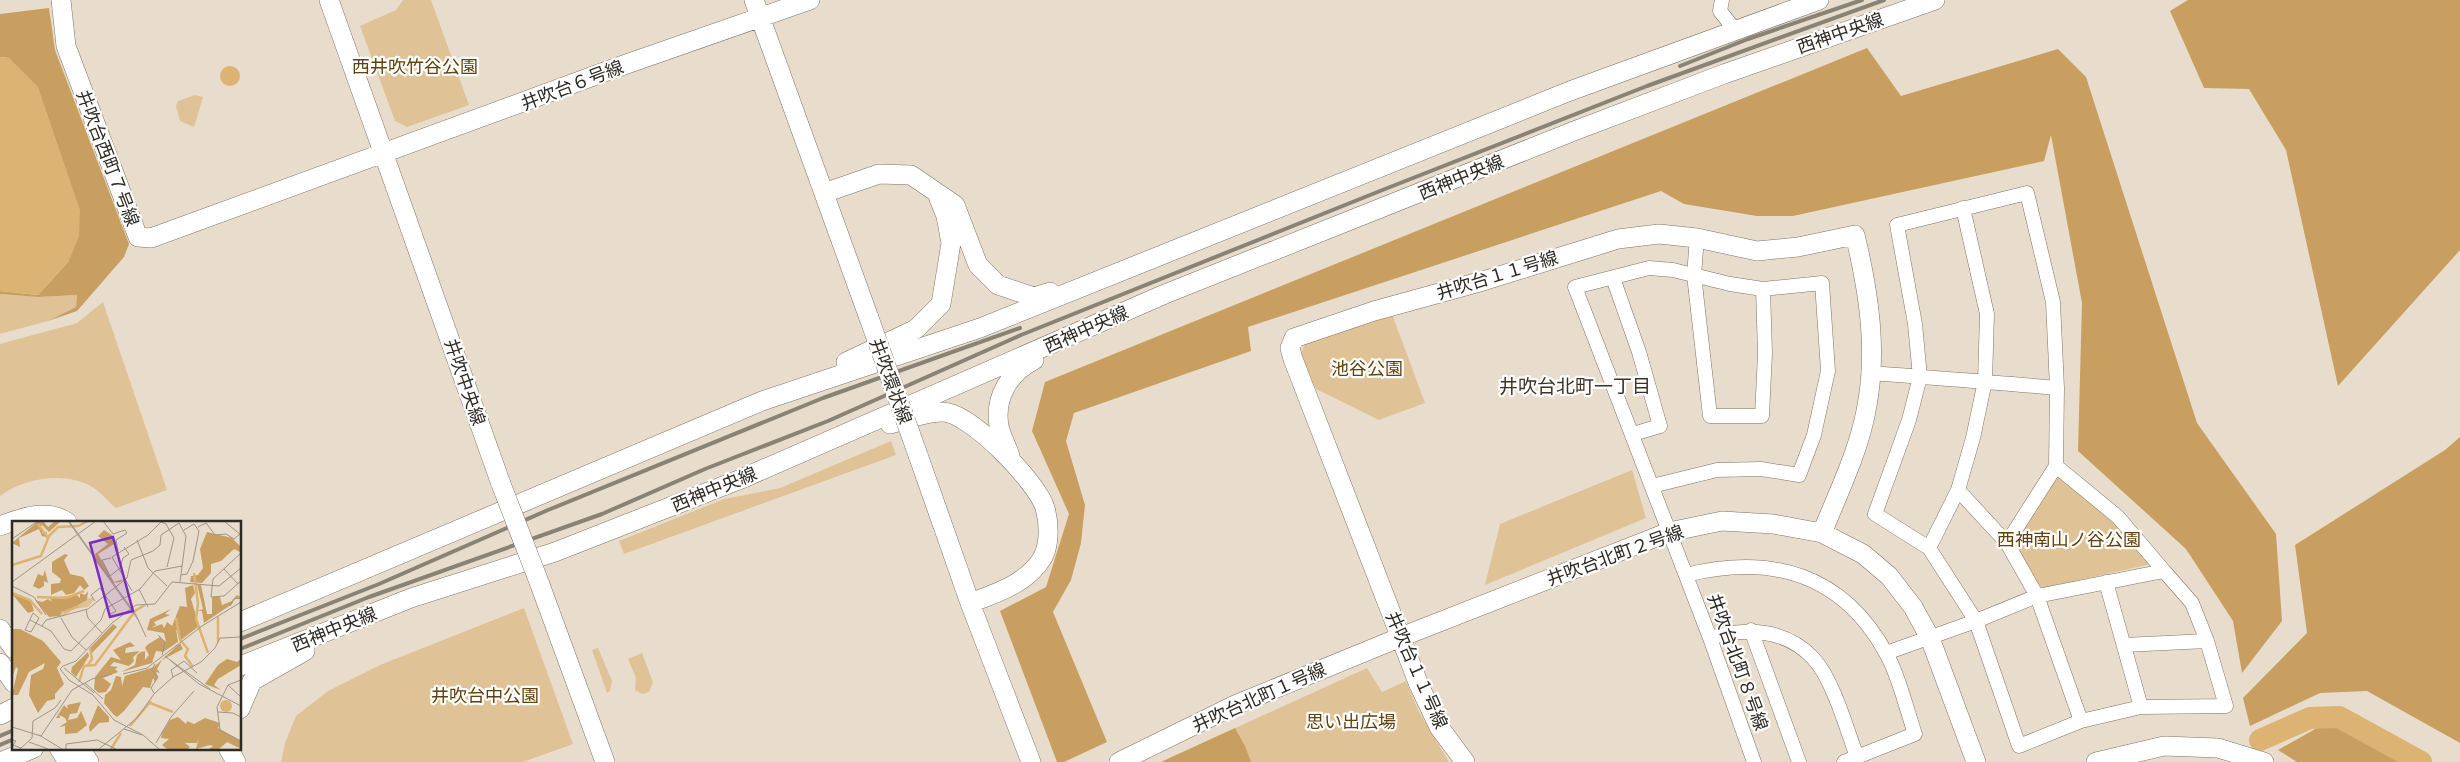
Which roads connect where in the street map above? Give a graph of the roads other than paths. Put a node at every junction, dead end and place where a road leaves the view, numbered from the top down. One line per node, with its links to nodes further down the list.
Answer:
1 (61, 0): 10 (street, 井吹台西町７号線)
2 (330, 0): 10 (street, 井吹中央線)
3 (754, 0): 8 (street, 井吹環状線)
4 (810, 0): 8 (street, 井吹台６号線)
5 (1722, 0): 9 (street)
6 (1819, 0): 9 (street)
7 (1935, 0): 19 (street, 西神中央線)
8 (760, 18): 10 (street, 井吹台６号線); 12 (street, 井吹環状線)
9 (1735, 30): 15 (street)
10 (385, 154): 75 (street, 井吹中央線, bridge)
11 (934, 189): 12 (street); 15 (street); 24 (street)
12 (824, 193): 44 (street, 井吹環状線, bridge)
13 (1963, 208): 21 (street); 22 (street); 23 (street)
14 (1697, 238): 16 (street); 20 (street, 井吹台１１号線); 49 (street, 井吹台１１号線)
15 (1156, 258): 24 (street)
16 (1694, 275): 17 (street); 18 (street); 18 (street)
17 (1612, 278): 25 (street); 25 (street, 井吹台北町８号線)
18 (1764, 289): 29 (street)
19 (1166, 294): 26 (street); 28 (street, 西神中央線)
20 (1872, 373): 21 (street); 36 (street, 井吹台１１号線)
21 (1920, 377): 22 (street); 38 (street)
22 (1985, 382): 23 (street); 30 (street)
23 (2057, 388): 27 (street)
24 (762, 401): 45 (street)
25 (1632, 434): 29 (street, 井吹台北町８号線)
26 (1012, 459): 28 (street); 44 (street)
27 (2056, 466): 37 (street); 39 (street)
28 (741, 479): 43 (street, 西神中央線)
29 (1652, 486): 35 (street, 井吹台北町８号線)
30 (1958, 490): 37 (street); 38 (street)
31 (14, 521): 32 (street)
32 (66, 521)
33 (12, 522): 34 (street)
34 (0, 526)
35 (1669, 532): 36 (street, 井吹台北町２号線); 40 (street, 井吹台北町８号線); 49 (street, 井吹台北町２号線)
36 (1822, 533): 51 (street, 井吹台北町２号線)
37 (2007, 543): 42 (street)
38 (1929, 548): 46 (street)
39 (2164, 571): 41 (street); 52 (street)
40 (1686, 575): 50 (street, 井吹台北町８号線); 55 (street, 井吹台北町８号線)
41 (2106, 582): 42 (street); 53 (street)
42 (2036, 596): 46 (street); 64 (street)
43 (411, 598): 57 (street, 西神中央線); 60 (street)
44 (970, 603): 76 (street, 井吹環状線)
45 (241, 621)
46 (1976, 621): 51 (street); 64 (street)
47 (0, 629): 54 (street)
48 (1751, 630): 50 (street); 70 (street); 80 (street)
49 (1401, 638): 77 (street, 井吹台北町１号線); 78 (street, 井吹台１１号線)
50 (1710, 638): 79 (street, 井吹台北町８号線)
51 (1930, 638): 55 (street); 82 (street, 井吹台北町２号線)
52 (2207, 641): 53 (street); 59 (street)
53 (2124, 645): 59 (street)
54 (12, 647)
55 (1886, 653): 70 (street, 井吹台北町８号線)
56 (0, 663): 58 (street)
57 (241, 666)
58 (12, 680)
59 (2141, 706): 64 (street)
60 (241, 707)
61 (12, 709): 62 (street)
62 (0, 715)
63 (12, 717): 65 (street)
64 (2081, 721)
65 (0, 722)
66 (29, 750): 71 (street)
67 (60, 750): 72 (street)
68 (81, 750): 73 (street)
69 (229, 750): 74 (street)
70 (1857, 757): 81 (street, 井吹台北町８号線)
71 (1, 762)
72 (68, 762)
73 (89, 762)
74 (236, 762)
75 (605, 762)
76 (1031, 762)
77 (1119, 762)
78 (1466, 762)
79 (1754, 762)
80 (1799, 762)
81 (1844, 762)
82 (1976, 762)
83 (2096, 762): 84 (street)
84 (2264, 762)

